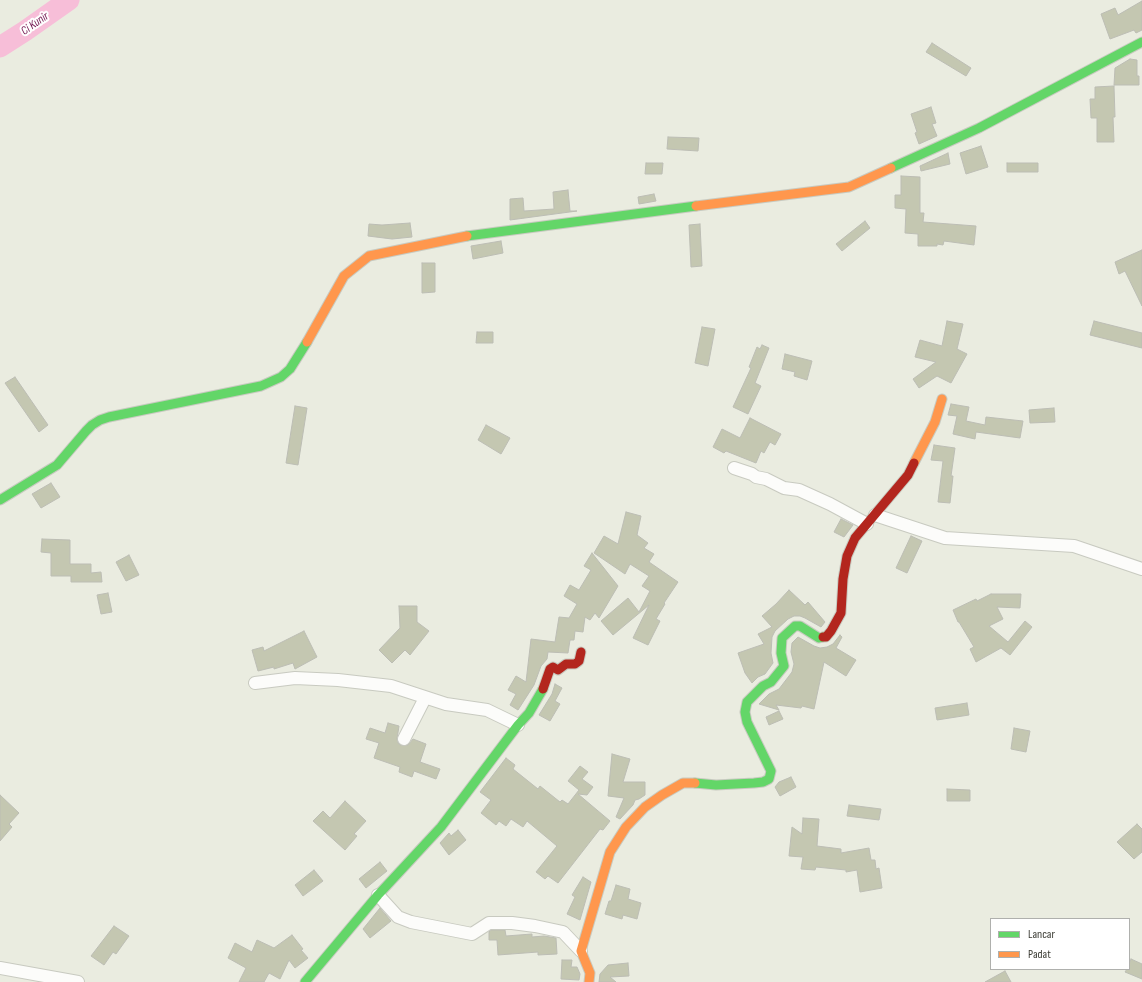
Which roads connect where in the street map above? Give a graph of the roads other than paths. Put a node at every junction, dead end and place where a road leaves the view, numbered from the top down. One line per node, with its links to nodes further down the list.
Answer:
1 (1142, 42): 4 (street)
2 (942, 399): 5 (street)
3 (734, 468): 5 (street)
4 (0, 500)
5 (871, 520): 6 (street); 13 (street)
6 (1142, 569)
7 (581, 652): 10 (street)
8 (255, 683): 9 (street)
9 (425, 698): 10 (street); 11 (street)
10 (518, 725): 12 (street)
11 (404, 739)
12 (378, 895): 13 (street); 16 (street)
13 (581, 951): 17 (street)
14 (0, 968): 15 (street)
15 (78, 982)
16 (306, 982)
17 (589, 982)

